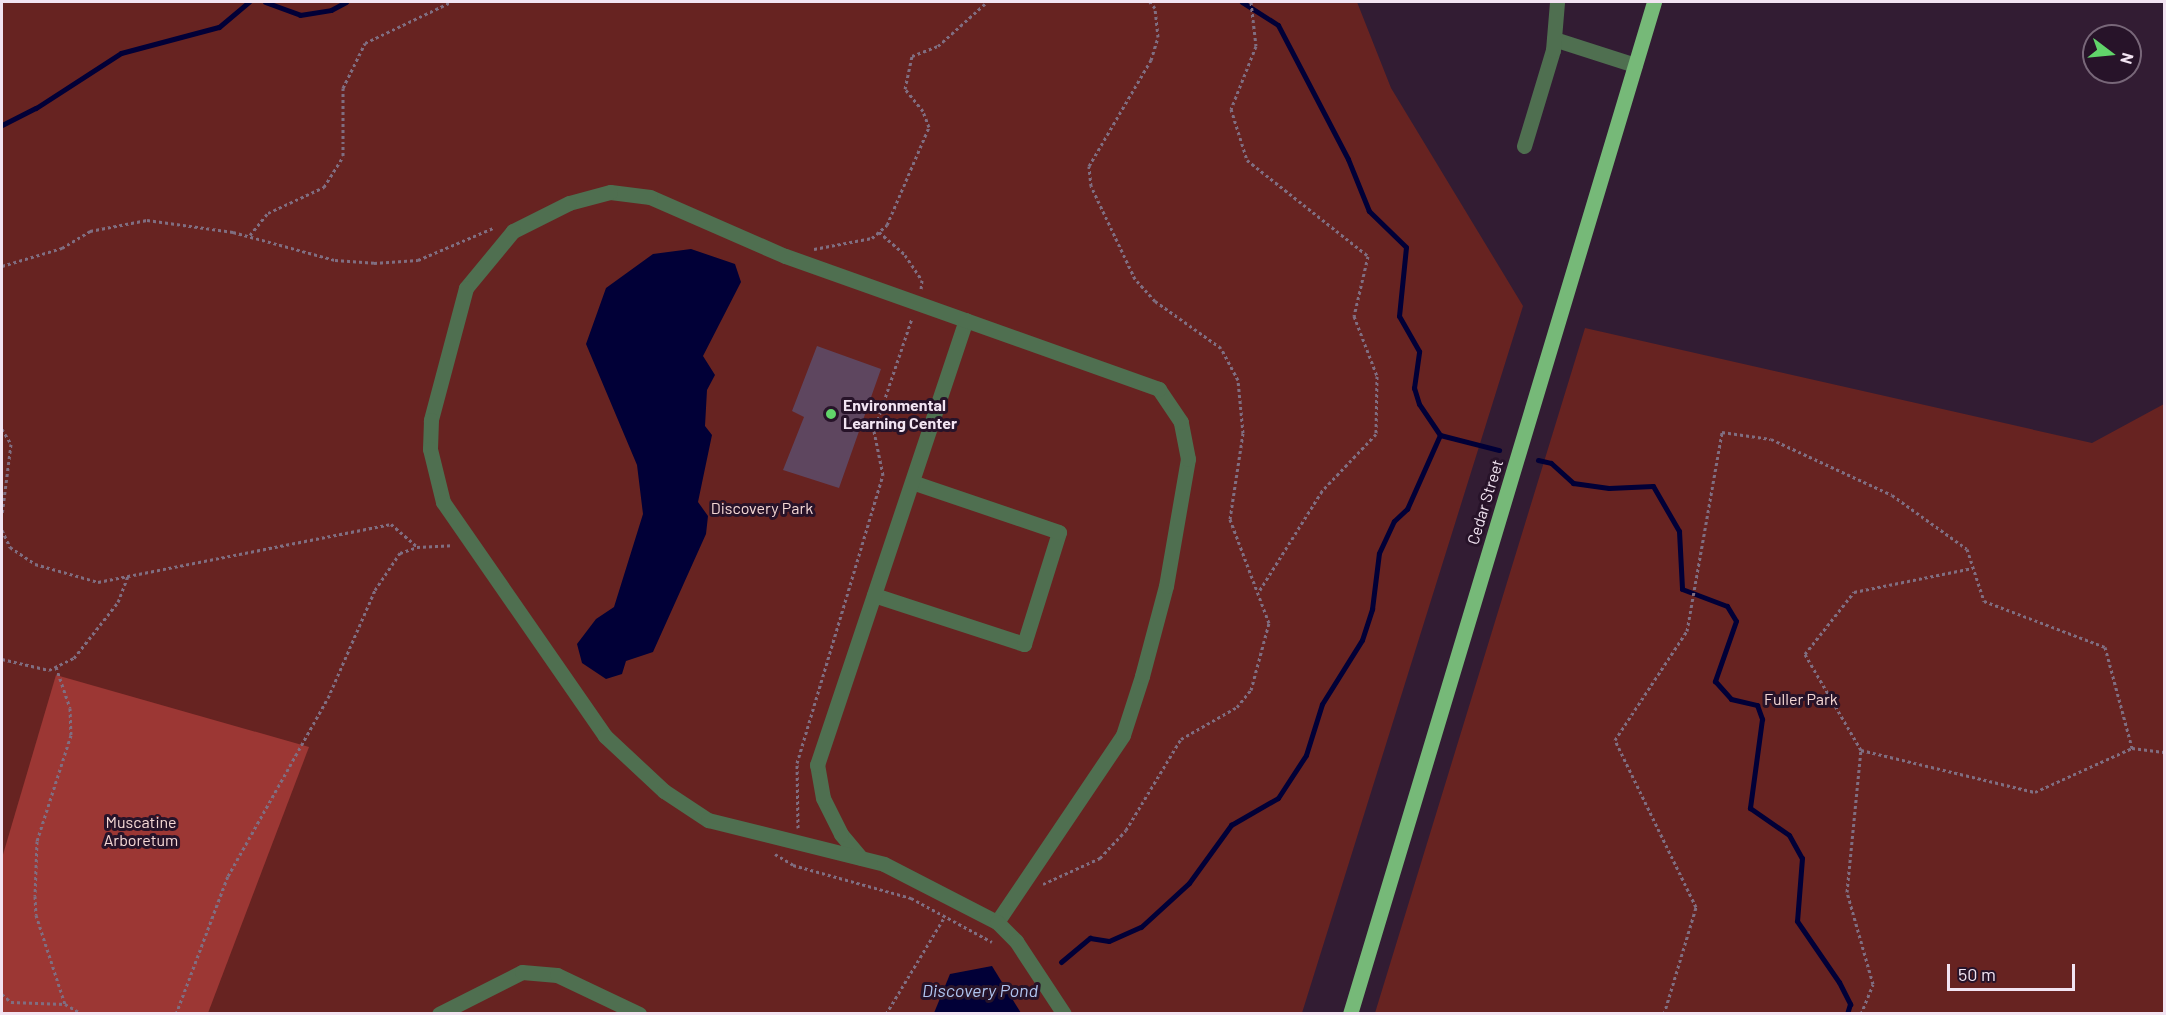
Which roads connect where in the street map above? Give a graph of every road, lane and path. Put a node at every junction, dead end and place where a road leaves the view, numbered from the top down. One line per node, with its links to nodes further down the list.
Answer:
1 (451, 2): 10 (path)
2 (1150, 2): 21 (path)
3 (1251, 2): 21 (path)
4 (1557, 2): 6 (lane)
5 (1654, 2): 7 (main road, Cedar Street)
6 (1554, 39): 7 (lane); 8 (lane)
7 (1635, 65): 46 (main road, Cedar Street)
8 (1524, 146)
9 (879, 232): 11 (path)
10 (249, 236)
11 (917, 303): 12 (lane); 28 (path); 28 (lane)
12 (966, 320): 14 (lane); 33 (lane)
13 (2, 429): 15 (path)
14 (912, 482): 22 (lane); 22 (lane)
15 (2, 515)
16 (2, 530): 20 (path)
17 (417, 547): 18 (path); 20 (path); 41 (path)
18 (456, 549)
19 (1973, 568): 25 (path); 26 (path); 47 (path)
20 (129, 574): 24 (path)
21 (1258, 593): 33 (path)
22 (874, 595): 30 (lane)
23 (2, 659): 24 (path)
24 (56, 667): 39 (path)
25 (2132, 748): 26 (path); 27 (path)
26 (1860, 750): 48 (path)
27 (2164, 752)
28 (796, 842): 30 (lane); 31 (path)
29 (768, 850): 31 (path)
30 (861, 858): 32 (lane)
31 (793, 865): 34 (path)
32 (937, 891): 34 (path); 36 (lane)
33 (1015, 892): 36 (lane)
34 (920, 903): 35 (path)
35 (944, 918): 37 (path); 44 (path)
36 (997, 922): 45 (lane)
37 (1002, 945)
38 (2, 994): 39 (path)
39 (65, 1004): 40 (path)
40 (82, 1014)
41 (176, 1014)
42 (439, 1014): 43 (lane)
43 (639, 1014)
44 (886, 1014)
45 (1064, 1014)
46 (1350, 1014)
47 (1664, 1014)
48 (1861, 1014)

